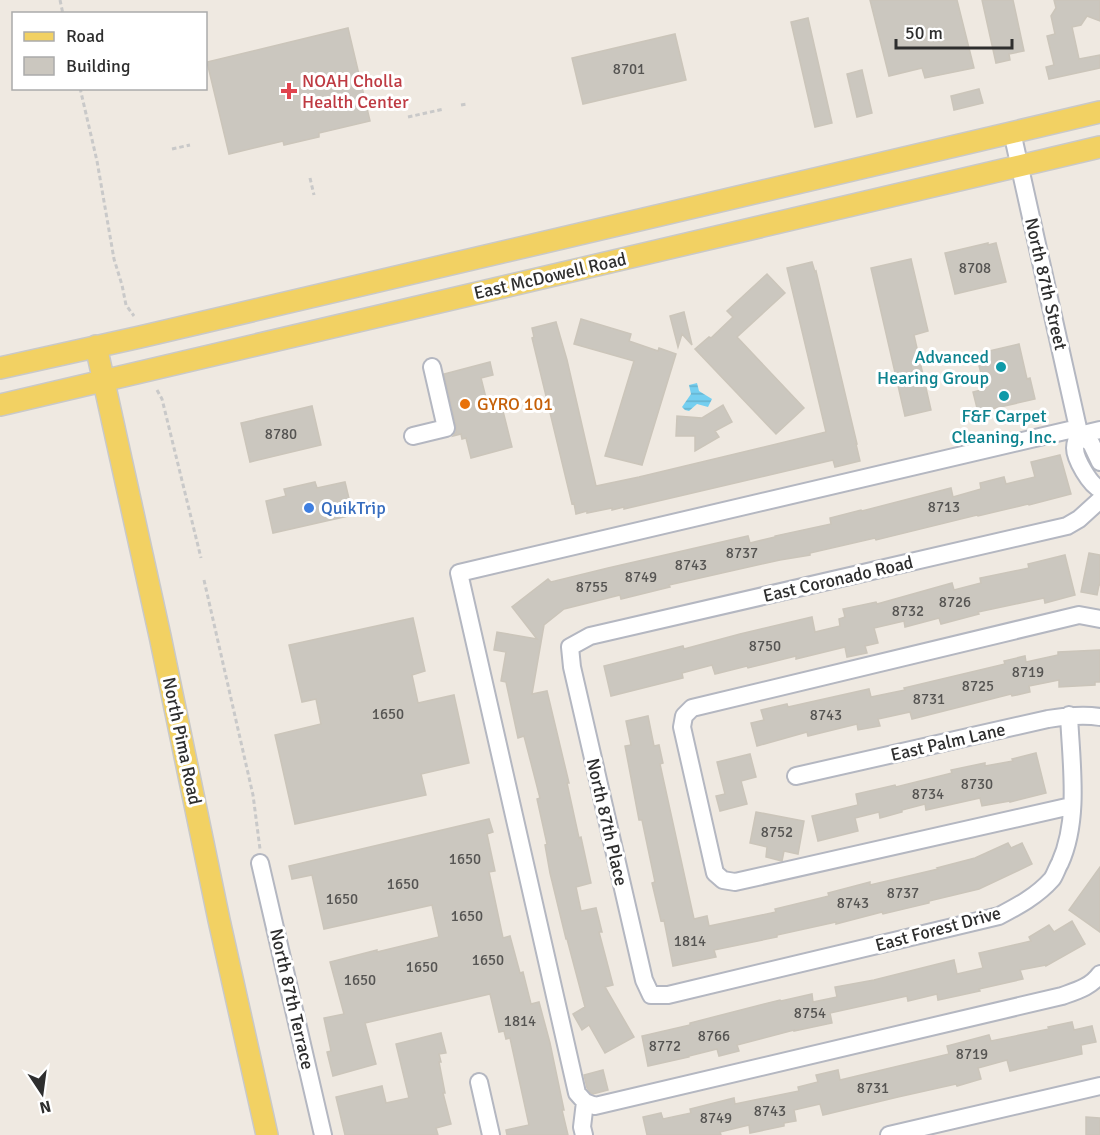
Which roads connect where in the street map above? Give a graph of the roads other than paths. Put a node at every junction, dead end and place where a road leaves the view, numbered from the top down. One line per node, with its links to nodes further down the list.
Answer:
1 (1100, 112): 2 (main road, East McDowell Road)
2 (1012, 132): 4 (street, North 87th Street); 5 (main road, East McDowell Road)
3 (1100, 147): 4 (main road, East McDowell Road)
4 (1020, 166): 6 (main road, East McDowell Road); 15 (street, North 87th Street)
5 (815, 178): 6 (main road); 7 (main road, East McDowell Road)
6 (824, 212): 8 (main road, East McDowell Road)
7 (497, 253): 8 (main road); 9 (main road, East McDowell Road)
8 (503, 286): 12 (main road, East McDowell Road)
9 (96, 346): 11 (main road, East McDowell Road); 12 (main road, North Pima Road)
10 (432, 367): 16 (street)
11 (0, 368)
12 (103, 380): 13 (main road, East McDowell Road); 32 (main road, North Pima Road)
13 (0, 405)
14 (1100, 430): 15 (street)
15 (1078, 431): 17 (street, North 87th Street); 18 (street, North 87th Street); 31 (street)
16 (413, 436)
17 (1100, 462)
18 (1100, 489)
19 (1100, 500): 21 (street, East Coronado Road)
20 (1100, 619): 25 (street)
21 (570, 647): 28 (street, North 87th Place)
22 (1069, 715): 23 (street, East Palm Lane); 24 (street, East Palm Lane); 25 (street, East Forest Drive)
23 (1100, 717)
24 (796, 776)
25 (1071, 806): 28 (street, East Forest Drive)
26 (260, 858): 33 (street, North 87th Terrace)
27 (1100, 974): 31 (street)
28 (651, 995)
29 (479, 1082): 34 (street)
30 (1100, 1086): 36 (street)
31 (585, 1102): 35 (street)
32 (267, 1135)
33 (323, 1135)
34 (491, 1135)
35 (584, 1135)
36 (889, 1135)

